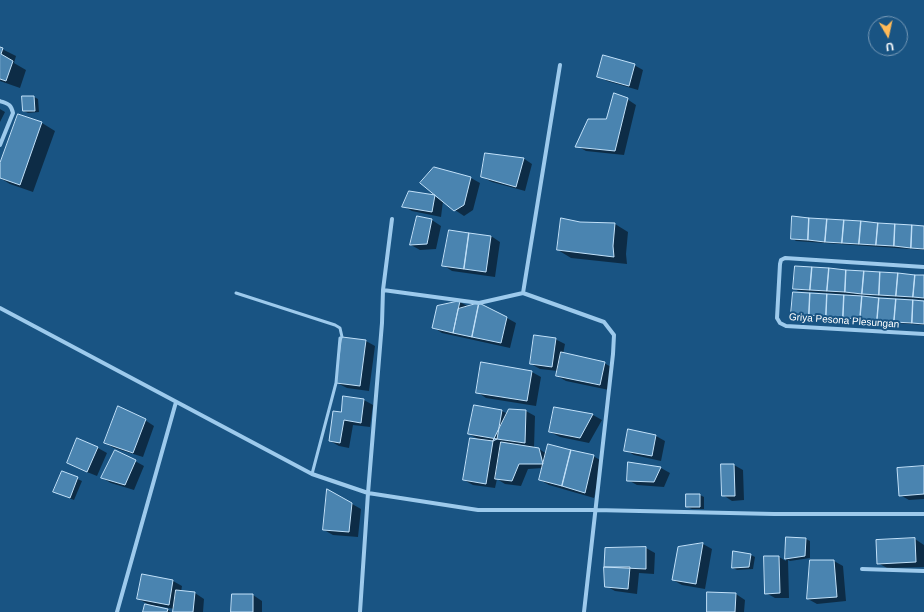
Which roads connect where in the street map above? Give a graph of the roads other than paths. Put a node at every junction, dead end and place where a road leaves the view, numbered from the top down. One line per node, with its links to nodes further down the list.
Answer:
1 (560, 65): 8 (street)
2 (0, 101): 3 (street)
3 (0, 145)
4 (392, 219): 6 (street)
5 (924, 267): 10 (street, Griya Pesona Plesungan)
6 (383, 290): 8 (street); 13 (street)
7 (236, 293): 12 (lane)
8 (523, 293): 14 (street)
9 (0, 308): 11 (street)
10 (924, 334)
11 (176, 402): 12 (street); 18 (street)
12 (312, 474): 13 (street)
13 (368, 493): 14 (street); 19 (street)
14 (595, 510): 15 (street); 20 (street)
15 (924, 514)
16 (862, 569): 17 (street)
17 (924, 571)
18 (117, 612)
19 (360, 612)
20 (584, 612)

